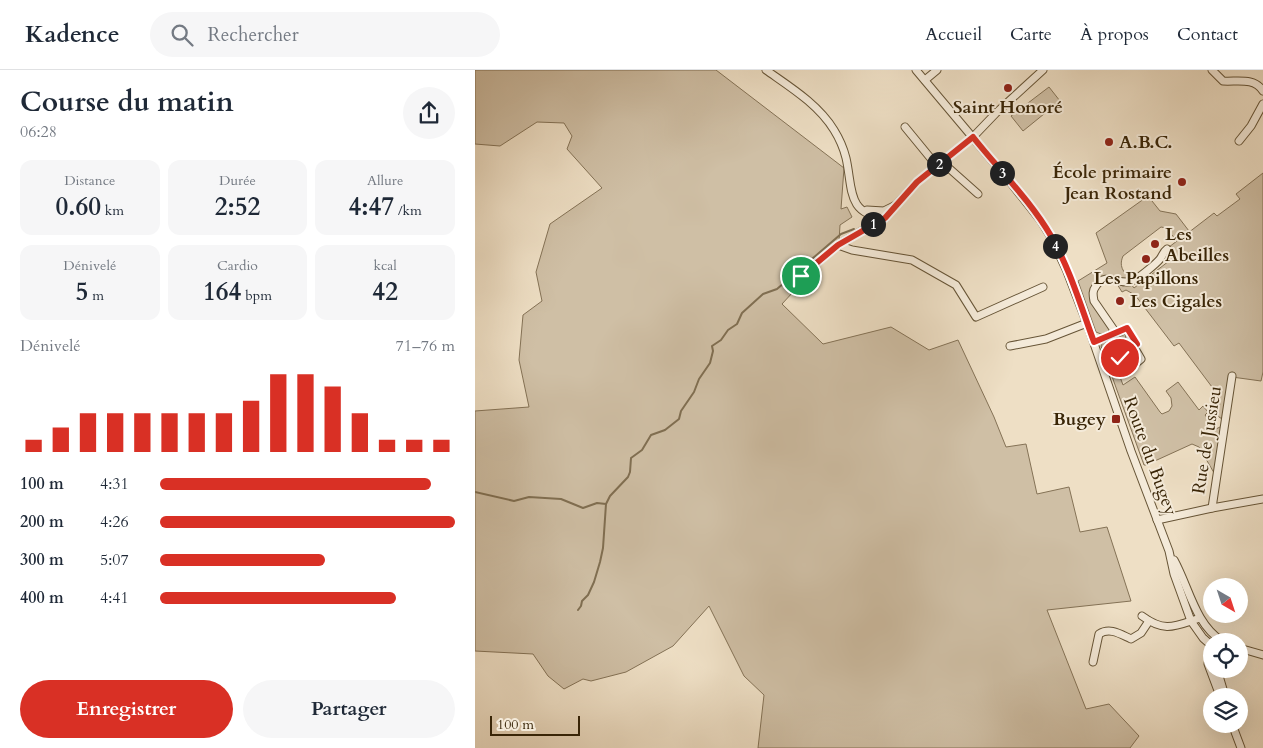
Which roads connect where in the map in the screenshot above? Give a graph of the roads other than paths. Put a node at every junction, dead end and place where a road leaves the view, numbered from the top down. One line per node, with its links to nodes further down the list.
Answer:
1 (765, 70): 14 (street)
2 (916, 70): 6 (street, Route du Bugey)
3 (937, 70): 6 (street)
4 (1043, 70): 10 (street)
5 (1212, 70): 7 (street)
6 (925, 80): 10 (street, Route du Bugey)
7 (1263, 91)
8 (1263, 104): 11 (street)
9 (905, 127): 12 (street)
10 (973, 137): 12 (street); 19 (street, Route du Bugey)
11 (1239, 141)
12 (939, 164): 13 (street); 14 (street)
13 (979, 194)
14 (881, 217): 15 (street)
15 (838, 245): 17 (street); 18 (street)
16 (1167, 249): 20 (street)
17 (793, 283)
18 (1043, 287)
19 (1087, 323): 21 (street, Route du Bugey); 22 (street)
20 (1116, 333): 21 (street); 23 (street)
21 (1094, 342): 27 (street, Route du Bugey)
22 (1010, 346)
23 (1134, 347)
24 (1232, 376): 26 (street, Rue de Jussieu)
25 (1263, 499): 26 (street)
26 (1212, 508): 27 (street)
27 (1157, 520): 28 (street, Route du Bugey)
28 (1169, 551): 30 (street, Route du Bugey); 32 (street, Route du Bugey)
29 (1142, 616): 31 (street)
30 (1200, 618): 32 (street); 33 (street, Route du Bugey)
31 (1149, 621): 32 (street); 37 (street)
32 (1191, 621): 34 (street, Route du Bugey)
33 (1211, 633)
34 (1203, 638)
35 (1248, 652): 36 (street)
36 (1263, 656)
37 (1093, 662)
38 (1235, 733): 39 (street)
39 (1241, 748)

